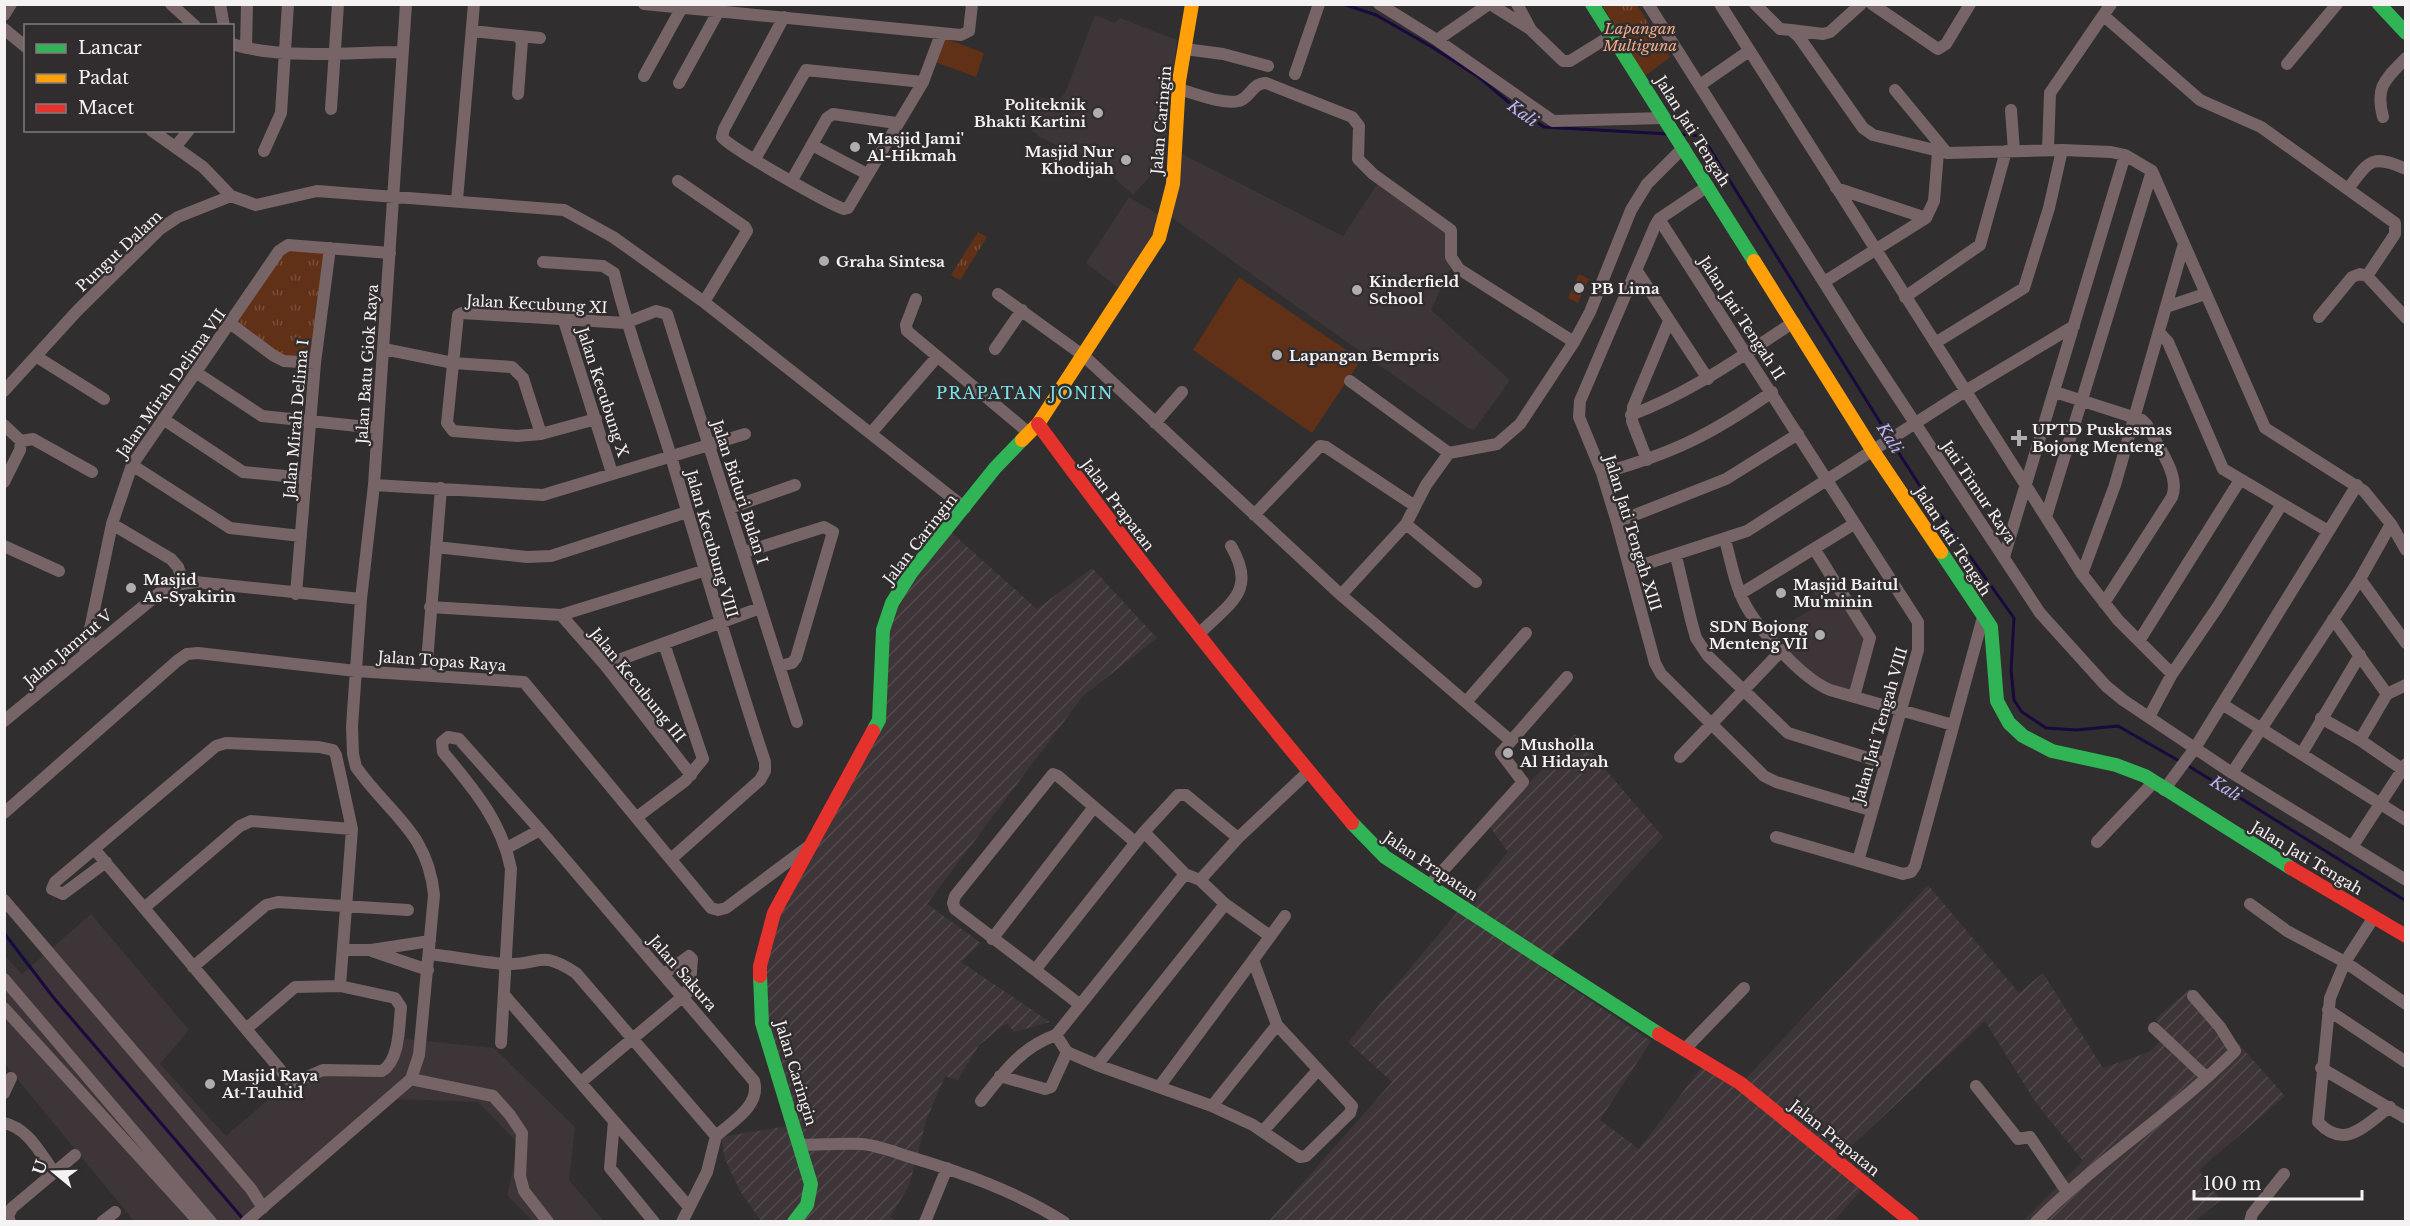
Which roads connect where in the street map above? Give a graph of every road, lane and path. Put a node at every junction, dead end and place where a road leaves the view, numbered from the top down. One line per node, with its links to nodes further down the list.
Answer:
1 (11, 4): 28 (street)
2 (171, 4): 31 (street)
3 (220, 4): 32 (street)
4 (247, 4): 45 (street)
5 (288, 4): 48 (street)
6 (338, 4): 49 (street)
7 (406, 4): 50 (street, Jalan Batu Giok Raya)
8 (474, 4): 36 (street)
9 (644, 4): 26 (street)
10 (972, 4): 38 (street)
11 (1192, 4): 46 (main road, Jalan Caringin)
12 (1379, 4): 42 (street)
13 (1490, 4): 34 (street); 42 (street)
14 (1517, 4): 34 (street)
15 (1592, 4): 39 (main road, Jalan Jati Tengah)
16 (1648, 4): 58 (street, Jati Timur Raya)
17 (1720, 4): 47 (street)
18 (1755, 4): 35 (street)
19 (1861, 4): 35 (street)
20 (1872, 4): 21 (street)
21 (1970, 4)
22 (2111, 4): 29 (street)
23 (2337, 4): 52 (street)
24 (1319, 5): 54 (street)
25 (2381, 5): 37 (main road)
26 (681, 9): 27 (street); 55 (street)
27 (718, 12): 30 (street); 57 (street)
28 (4, 15)
29 (2104, 16): 71 (street); 85 (street)
30 (784, 17): 38 (street); 77 (street)
31 (193, 24)
32 (224, 24)
33 (4, 29): 43 (street)
34 (1531, 30): 39 (street)
35 (1791, 30): 75 (street)
36 (472, 32): 40 (street); 88 (street)
37 (2406, 33)
38 (941, 34): 56 (street)
39 (1612, 35): 68 (main road, Jalan Jati Tengah)
40 (517, 36): 41 (street); 61 (street)
41 (540, 38)
42 (1437, 40): 68 (street)
43 (24, 45)
44 (234, 45): 45 (street)
45 (246, 48): 48 (street)
46 (1185, 49): 53 (street); 59 (main road, Jalan Caringin)
47 (1749, 51): 58 (street); 84 (street)
48 (284, 52): 49 (street); 73 (street)
49 (334, 52): 50 (street); 62 (street)
50 (401, 52): 87 (street, Jalan Batu Giok Raya)
51 (2406, 58): 64 (street)
52 (2287, 64)
53 (1268, 66)
54 (1295, 74)
55 (644, 76)
56 (923, 81): 65 (street); 77 (street)
57 (679, 83)
58 (1700, 86): 98 (street, Jati Timur Raya)
59 (1179, 89): 115 (street); 120 (main road, Jalan Caringin)
60 (1895, 90): 75 (street)
61 (518, 94)
62 (331, 109)
63 (2011, 110): 74 (street)
64 (2383, 117)
65 (896, 123): 69 (street); 80 (street)
66 (154, 132): 70 (street)
67 (187, 132): 70 (street)
68 (1675, 133): 83 (main road, Jalan Jati Tengah); 115 (street)
69 (812, 145): 80 (street); 81 (street)
70 (176, 146): 86 (street)
71 (2048, 150): 72 (street); 74 (street)
72 (2062, 150): 76 (street); 116 (street)
73 (264, 151)
74 (2010, 151): 75 (street); 101 (street)
75 (1943, 152): 89 (street)
76 (2125, 155): 79 (street); 113 (street)
77 (754, 159): 81 (street)
78 (2406, 169): 85 (street)
79 (2152, 171): 92 (street); 134 (street)
80 (867, 174): 81 (street)
81 (792, 180)
82 (678, 181): 103 (street)
83 (1708, 186): 90 (street); 110 (main road, Jalan Jati Tengah)
84 (1836, 188): 89 (street); 93 (street)
85 (2348, 189): 97 (street)
86 (231, 195): 87 (street); 121 (street, Pungut Dalam)
87 (391, 195): 88 (street); 94 (street, Jalan Batu Giok Raya)
88 (456, 200): 103 (street)
89 (1926, 218): 93 (street)
90 (1659, 219): 96 (street, Jalan Jati Tengah XIII); 119 (street, Jalan Jati Tengah II)
91 (330, 248): 94 (street, Jalan Mirah Delima VII); 112 (street, Jalan Mirah Delima VII); 123 (street, Jalan Mirah Delima I)
92 (2183, 248): 100 (street); 104 (street)
93 (1875, 251): 98 (street); 101 (street)
94 (390, 253): 118 (street, Jalan Batu Giok Raya)
95 (543, 262): 111 (street, Jalan Kecubung VIII)
96 (1637, 271): 109 (street); 158 (street, Jalan Jati Tengah XIII)
97 (2367, 276): 106 (street); 107 (street)
98 (1824, 282): 142 (street, Jati Timur Raya)
99 (998, 294): 105 (street)
100 (2205, 294): 104 (street); 166 (street)
101 (1905, 297): 116 (street)
102 (916, 299): 122 (street)
103 (704, 302): 145 (street)
104 (2166, 307): 114 (street)
105 (1022, 310): 117 (street); 120 (street)
106 (2319, 317)
107 (2406, 318)
108 (564, 321): 111 (street, Jalan Kecubung XI); 124 (street, Jalan Kecubung XI); 138 (street, Jalan Kecubung X)
109 (1669, 321): 126 (street); 135 (street)
110 (1794, 322): 119 (street); 151 (main road, Jalan Jati Tengah)
111 (625, 323): 150 (street, Jalan Biduri Bulan I); 153 (street, Jalan Kecubung VIII)
112 (231, 324): 123 (street); 125 (street, Jalan Mirah Delima VII)
113 (2074, 326): 128 (street); 132 (street)
114 (2159, 332): 136 (street); 161 (street)
115 (1574, 342): 152 (street)
116 (1935, 343): 128 (street)
117 (995, 349)
118 (384, 350): 124 (street); 143 (street, Jalan Batu Giok Raya)
119 (1747, 353): 126 (street); 131 (street, Jalan Jati Tengah II)
120 (1084, 356): 140 (street); 144 (main road, Jalan Caringin)
121 (37, 357): 129 (street, Pungut Dalam); 133 (street)
122 (937, 357): 144 (street); 145 (street)
123 (315, 363): 139 (street, Jalan Mirah Delima I)
124 (453, 363): 146 (street); 146 (street, Jalan Kecubung XI)
125 (198, 373): 137 (street, Jalan Mirah Delima VII); 139 (street)
126 (1708, 379): 135 (street)
127 (1350, 381): 152 (street)
128 (1966, 390): 142 (street); 163 (street)
129 (4, 391)
130 (1182, 392): 140 (street)
131 (1772, 392): 148 (street, Jalan Jati Tengah II); 154 (street)
132 (2055, 392): 134 (street); 163 (street)
133 (104, 399)
134 (2079, 400): 136 (street); 174 (street)
135 (1631, 415): 154 (street)
136 (2134, 417): 194 (street); 202 (street)
137 (164, 419): 155 (street, Jalan Mirah Delima VII); 159 (street)
138 (596, 419): 146 (street, Jalan Kecubung XI); 157 (street, Jalan Kecubung X)
139 (311, 422): 143 (street); 159 (street, Jalan Mirah Delima I)
140 (1155, 423): 173 (street)
141 (4, 425): 149 (street)
142 (1911, 426): 151 (street); 190 (street, Jati Timur Raya)
143 (377, 428): 164 (street, Jalan Batu Giok Raya)
144 (1034, 429): 171 (main road, Jalan Caringin); 210 (main road, Jalan Prapatan)
145 (871, 433): 171 (street)
146 (541, 434)
147 (745, 434): 150 (street)
148 (1798, 434): 160 (street, Jalan Jati Tengah II); 175 (street)
149 (21, 441): 156 (street); 162 (street)
150 (708, 447): 153 (street); 170 (street, Jalan Biduri Bulan I)
151 (1878, 448): 160 (street); 206 (main road, Jalan Jati Tengah)
152 (1449, 453): 169 (street)
153 (671, 458): 157 (street); 172 (street, Jalan Kecubung VIII)
154 (1647, 460): 158 (street)
155 (132, 465): 176 (street, Jalan Mirah Delima VII); 181 (street)
156 (92, 472)
157 (612, 473): 167 (street)
158 (1602, 473): 175 (street, Jalan Jati Tengah XIII)
159 (306, 478): 181 (street, Jalan Mirah Delima I)
160 (1826, 479): 178 (street, Jalan Jati Tengah VIII); 182 (street)
161 (2240, 480): 168 (street); 211 (street)
162 (4, 482)
163 (2026, 484): 174 (street); 190 (street)
164 (374, 485): 167 (street); 201 (street, Jalan Batu Giok Raya)
165 (795, 485): 170 (street)
166 (2357, 485): 179 (street); 180 (street)
167 (441, 488): 185 (street)
168 (2282, 504): 180 (street); 221 (street)
169 (1414, 506): 173 (street); 177 (street)
170 (729, 508): 188 (street, Jalan Biduri Bulan I)
171 (965, 508): 261 (main road, Jalan Caringin)
172 (687, 512): 185 (street); 193 (street, Jalan Kecubung VIII)
173 (1254, 515): 200 (street)
174 (2046, 517): 194 (street)
175 (1617, 522): 191 (street, Jalan Jati Tengah XIII)
176 (112, 524): 196 (street); 215 (street, Jalan Mirah Delima VII)
177 (1406, 524): 197 (street); 200 (street)
178 (1854, 524): 186 (street); 229 (street, Jalan Jati Tengah VIII)
179 (2391, 524): 187 (street); 195 (street)
180 (2328, 531): 228 (street)
181 (301, 536): 198 (street, Jalan Mirah Delima I)
182 (1725, 540): 189 (street); 199 (street)
183 (4, 546): 192 (street)
184 (1231, 546): 210 (street)
185 (436, 547): 203 (street)
186 (1815, 550): 199 (street); 226 (street)
187 (2406, 550)
188 (745, 552): 204 (street, Jalan Biduri Bulan I); 218 (street)
189 (1676, 556): 191 (street); 224 (street)
190 (2004, 557): 230 (street, Jati Timur Raya)
191 (1630, 569): 234 (street, Jalan Jati Tengah XIII)
192 (59, 571)
193 (703, 571): 205 (street); 208 (street, Jalan Kecubung VIII)
194 (2082, 574): 202 (street)
195 (2360, 579): 207 (street); 212 (street)
196 (183, 582): 198 (street, Jalan Jamrut V); 215 (street, Jalan Jamrut V)
197 (1476, 582)
198 (296, 594): 201 (street, Jalan Jamrut V)
199 (1740, 594): 214 (street)
200 (1341, 595): 227 (street)
201 (361, 599): 219 (street, Jalan Batu Giok Raya)
202 (2104, 603): 211 (street)
203 (430, 607): 205 (street); 220 (street)
204 (760, 608): 208 (street); 218 (street, Jalan Biduri Bulan I)
205 (561, 615): 217 (street, Jalan Kecubung III)
206 (1983, 617): 235 (street); 247 (main road, Jalan Jati Tengah)
207 (2333, 619): 216 (street); 236 (street)
208 (720, 624): 213 (street); 265 (street, Jalan Kecubung VIII)
209 (1526, 633): 227 (street)
210 (1198, 635): 244 (main road, Jalan Prapatan)
211 (2139, 641): 221 (street)
212 (2406, 643)
213 (664, 644): 217 (street); 246 (street)
214 (1782, 650): 224 (street); 226 (street)
215 (85, 652): 232 (street, Jalan Jamrut V)
216 (2360, 655): 225 (street); 231 (street)
217 (605, 665): 246 (street, Jalan Kecubung III)
218 (780, 666): 233 (street, Jalan Biduri Bulan I)
219 (356, 671): 220 (street, Jalan Topas Raya); 251 (street, Jalan Topas Raya); 283 (street, Jalan Batu Giok Raya)
220 (426, 674): 252 (street, Jalan Topas Raya)
221 (2172, 674): 230 (street)
222 (1567, 677): 238 (street)
223 (2406, 685): 225 (street)
224 (1743, 691): 234 (street); 242 (street)
225 (2387, 694): 237 (street)
226 (1854, 697): 229 (street)
227 (1466, 702): 238 (street)
228 (2222, 704): 236 (street); 239 (street)
229 (1901, 709): 235 (street); 242 (street, Jalan Jati Tengah VIII)
230 (2149, 717): 239 (street, Jati Timur Raya)
231 (2321, 718): 237 (street); 240 (street)
232 (4, 721)
233 (797, 722)
234 (1711, 723): 241 (street); 250 (street, Jalan Jati Tengah XIII)
235 (1953, 725): 266 (street)
236 (2260, 729): 240 (street); 245 (street)
237 (2360, 740): 243 (street)
238 (1511, 741): 271 (street)
239 (2195, 748): 245 (street, Jati Timur Raya); 247 (street)
240 (2302, 753): 248 (street)
241 (1680, 757)
242 (1884, 763): 250 (street, Jalan Jati Tengah VIII)
243 (2404, 766): 248 (street)
244 (1308, 772): 258 (street); 271 (main road, Jalan Prapatan)
245 (2232, 773): 262 (street, Jati Timur Raya)
246 (691, 775): 252 (street)
247 (2159, 786): 260 (street); 279 (main road, Jalan Jati Tengah)
248 (2380, 802): 253 (street); 262 (street)
249 (1094, 807): 259 (street); 282 (street); 282 (street)
250 (1870, 810): 266 (street, Jalan Jati Tengah VIII)
251 (4, 813)
252 (637, 817): 265 (street, Jalan Topas Raya)
253 (2406, 820)
254 (352, 829): 264 (street); 275 (street); 276 (street)
255 (540, 830): 263 (street); 263 (street, Jalan Sakura); 293 (street, Jalan Sakura)
256 (1144, 832): 258 (street); 259 (street); 268 (street)
257 (1776, 837): 266 (street)
258 (1238, 838): 269 (street)
259 (1135, 842): 292 (street)
260 (2097, 842)
261 (810, 845): 265 (street, Jalan Topas Raya); 332 (main road, Jalan Caringin)
262 (2352, 847): 270 (street, Jati Timur Raya)
263 (507, 848): 289 (street)
264 (96, 849): 267 (street); 267 (street)
265 (671, 859)
266 (1858, 861)
267 (106, 862): 276 (street)
268 (1185, 874): 269 (street); 300 (street)
269 (1200, 880): 273 (street)
270 (2406, 880)
271 (1429, 886): 310 (main road, Jalan Prapatan)
272 (4, 900): 339 (street)
273 (1225, 904): 280 (street); 313 (street)
274 (2250, 904): 288 (street)
275 (348, 906): 277 (street); 284 (street); 290 (street)
276 (144, 908): 290 (street)
277 (408, 910)
278 (1285, 916): 280 (street)
279 (2374, 917): 281 (main road, Jalan Jati Tengah); 288 (street)
280 (1270, 936): 287 (street)
281 (2406, 936)
282 (992, 939): 292 (street)
283 (430, 941): 285 (street); 286 (street)
284 (344, 950): 285 (street); 295 (street)
285 (371, 950): 291 (street)
286 (430, 954): 289 (street); 291 (street)
287 (1253, 960): 304 (street); 322 (street)
288 (2345, 962): 301 (street); 303 (street)
289 (507, 964): 297 (street); 308 (street)
290 (194, 967): 305 (street)
291 (428, 970): 319 (street)
292 (1035, 970): 300 (street)
293 (664, 974): 298 (street, Jalan Sakura); 298 (street)
294 (4, 979): 344 (street)
295 (340, 986): 305 (street); 305 (street)
296 (1744, 988): 310 (street)
297 (505, 996): 309 (street); 320 (street)
298 (683, 996): 308 (street); 331 (street, Jalan Sakura)
299 (2193, 996): 317 (street)
300 (1078, 1004): 307 (street)
301 (2406, 1004)
302 (4, 1008): 343 (street)
303 (2328, 1010): 312 (street); 314 (street)
304 (1277, 1025): 315 (street); 325 (street)
305 (246, 1029)
306 (2154, 1029): 317 (street)
307 (1056, 1035): 311 (street); 316 (street)
308 (632, 1040): 320 (street); 331 (street)
309 (501, 1043)
310 (1684, 1050): 352 (main road, Jalan Prapatan)
311 (1067, 1052): 313 (street); 316 (street)
312 (2406, 1062)
313 (1096, 1065): 322 (street)
314 (2321, 1068): 326 (street); 326 (street)
315 (1318, 1070): 330 (street); 330 (street)
316 (1000, 1076): 324 (street)
317 (2205, 1076): 337 (street)
318 (11, 1078): 323 (street)
319 (411, 1079): 339 (street); 346 (street)
320 (581, 1082): 328 (street)
321 (1976, 1086): 337 (street)
322 (1159, 1087): 325 (street)
323 (4, 1093)
324 (981, 1101)
325 (1212, 1106): 330 (street)
326 (2390, 1107): 327 (street)
327 (2406, 1118)
328 (614, 1121): 338 (street); 347 (street)
329 (4, 1123): 335 (street)
330 (1263, 1131)
331 (716, 1136): 338 (street)
332 (800, 1145): 334 (street); 349 (main road, Jalan Caringin)
333 (75, 1155): 335 (street)
334 (946, 1168): 350 (street); 351 (street)
335 (54, 1172): 341 (street)
336 (2284, 1174): 354 (street)
337 (2067, 1192): 353 (street)
338 (689, 1207): 348 (street)
339 (260, 1210): 345 (street)
340 (115, 1212): 342 (street)
341 (10, 1221)
342 (102, 1221)
343 (200, 1221)
344 (211, 1221)
345 (246, 1221)
346 (548, 1221)
347 (654, 1221)
348 (682, 1221)
349 (794, 1221)
350 (925, 1221)
351 (1064, 1221)
352 (1912, 1221)
353 (2036, 1221)
354 (2250, 1221)

